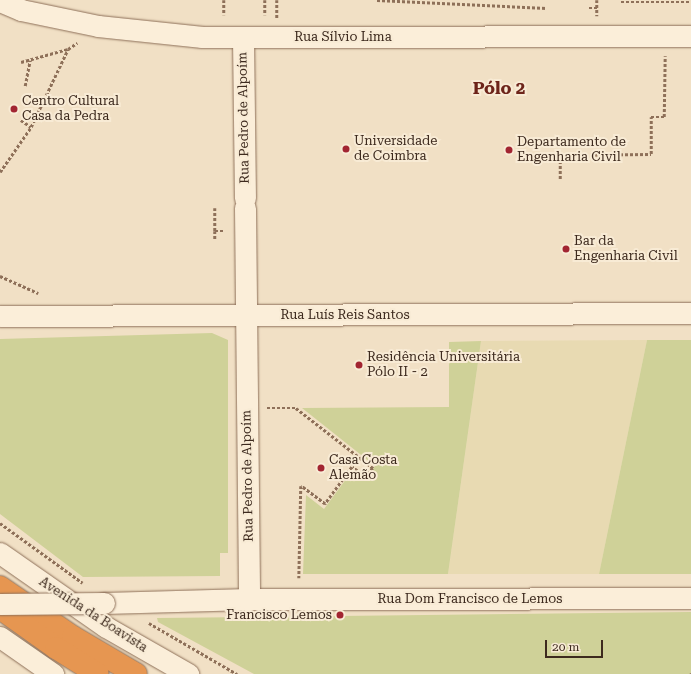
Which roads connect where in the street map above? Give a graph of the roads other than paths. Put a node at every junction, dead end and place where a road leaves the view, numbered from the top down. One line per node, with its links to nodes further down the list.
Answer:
1 (0, 1): 3 (street, Rua Sílvio Lima)
2 (691, 36): 3 (street, Rua Sílvio Lima)
3 (243, 37): 5 (street, Rua Pedro de Alpoím)
4 (691, 313): 5 (street, Rua Luís Reis Santos)
5 (246, 315): 6 (street, Rua Luís Reis Santos); 10 (street, Rua Pedro de Alpoím)
6 (0, 316)
7 (0, 553): 17 (street, Avenida da Boavista)
8 (0, 587): 16 (highway, Avenida da Boavista)
9 (691, 598): 10 (street, Rua Dom Francisco de Lemos)
10 (249, 599): 11 (street, bridge)
11 (0, 604)
12 (0, 608): 15 (highway)
13 (0, 637): 14 (street)
14 (53, 674)
15 (98, 674)
16 (136, 674)
17 (188, 674)

